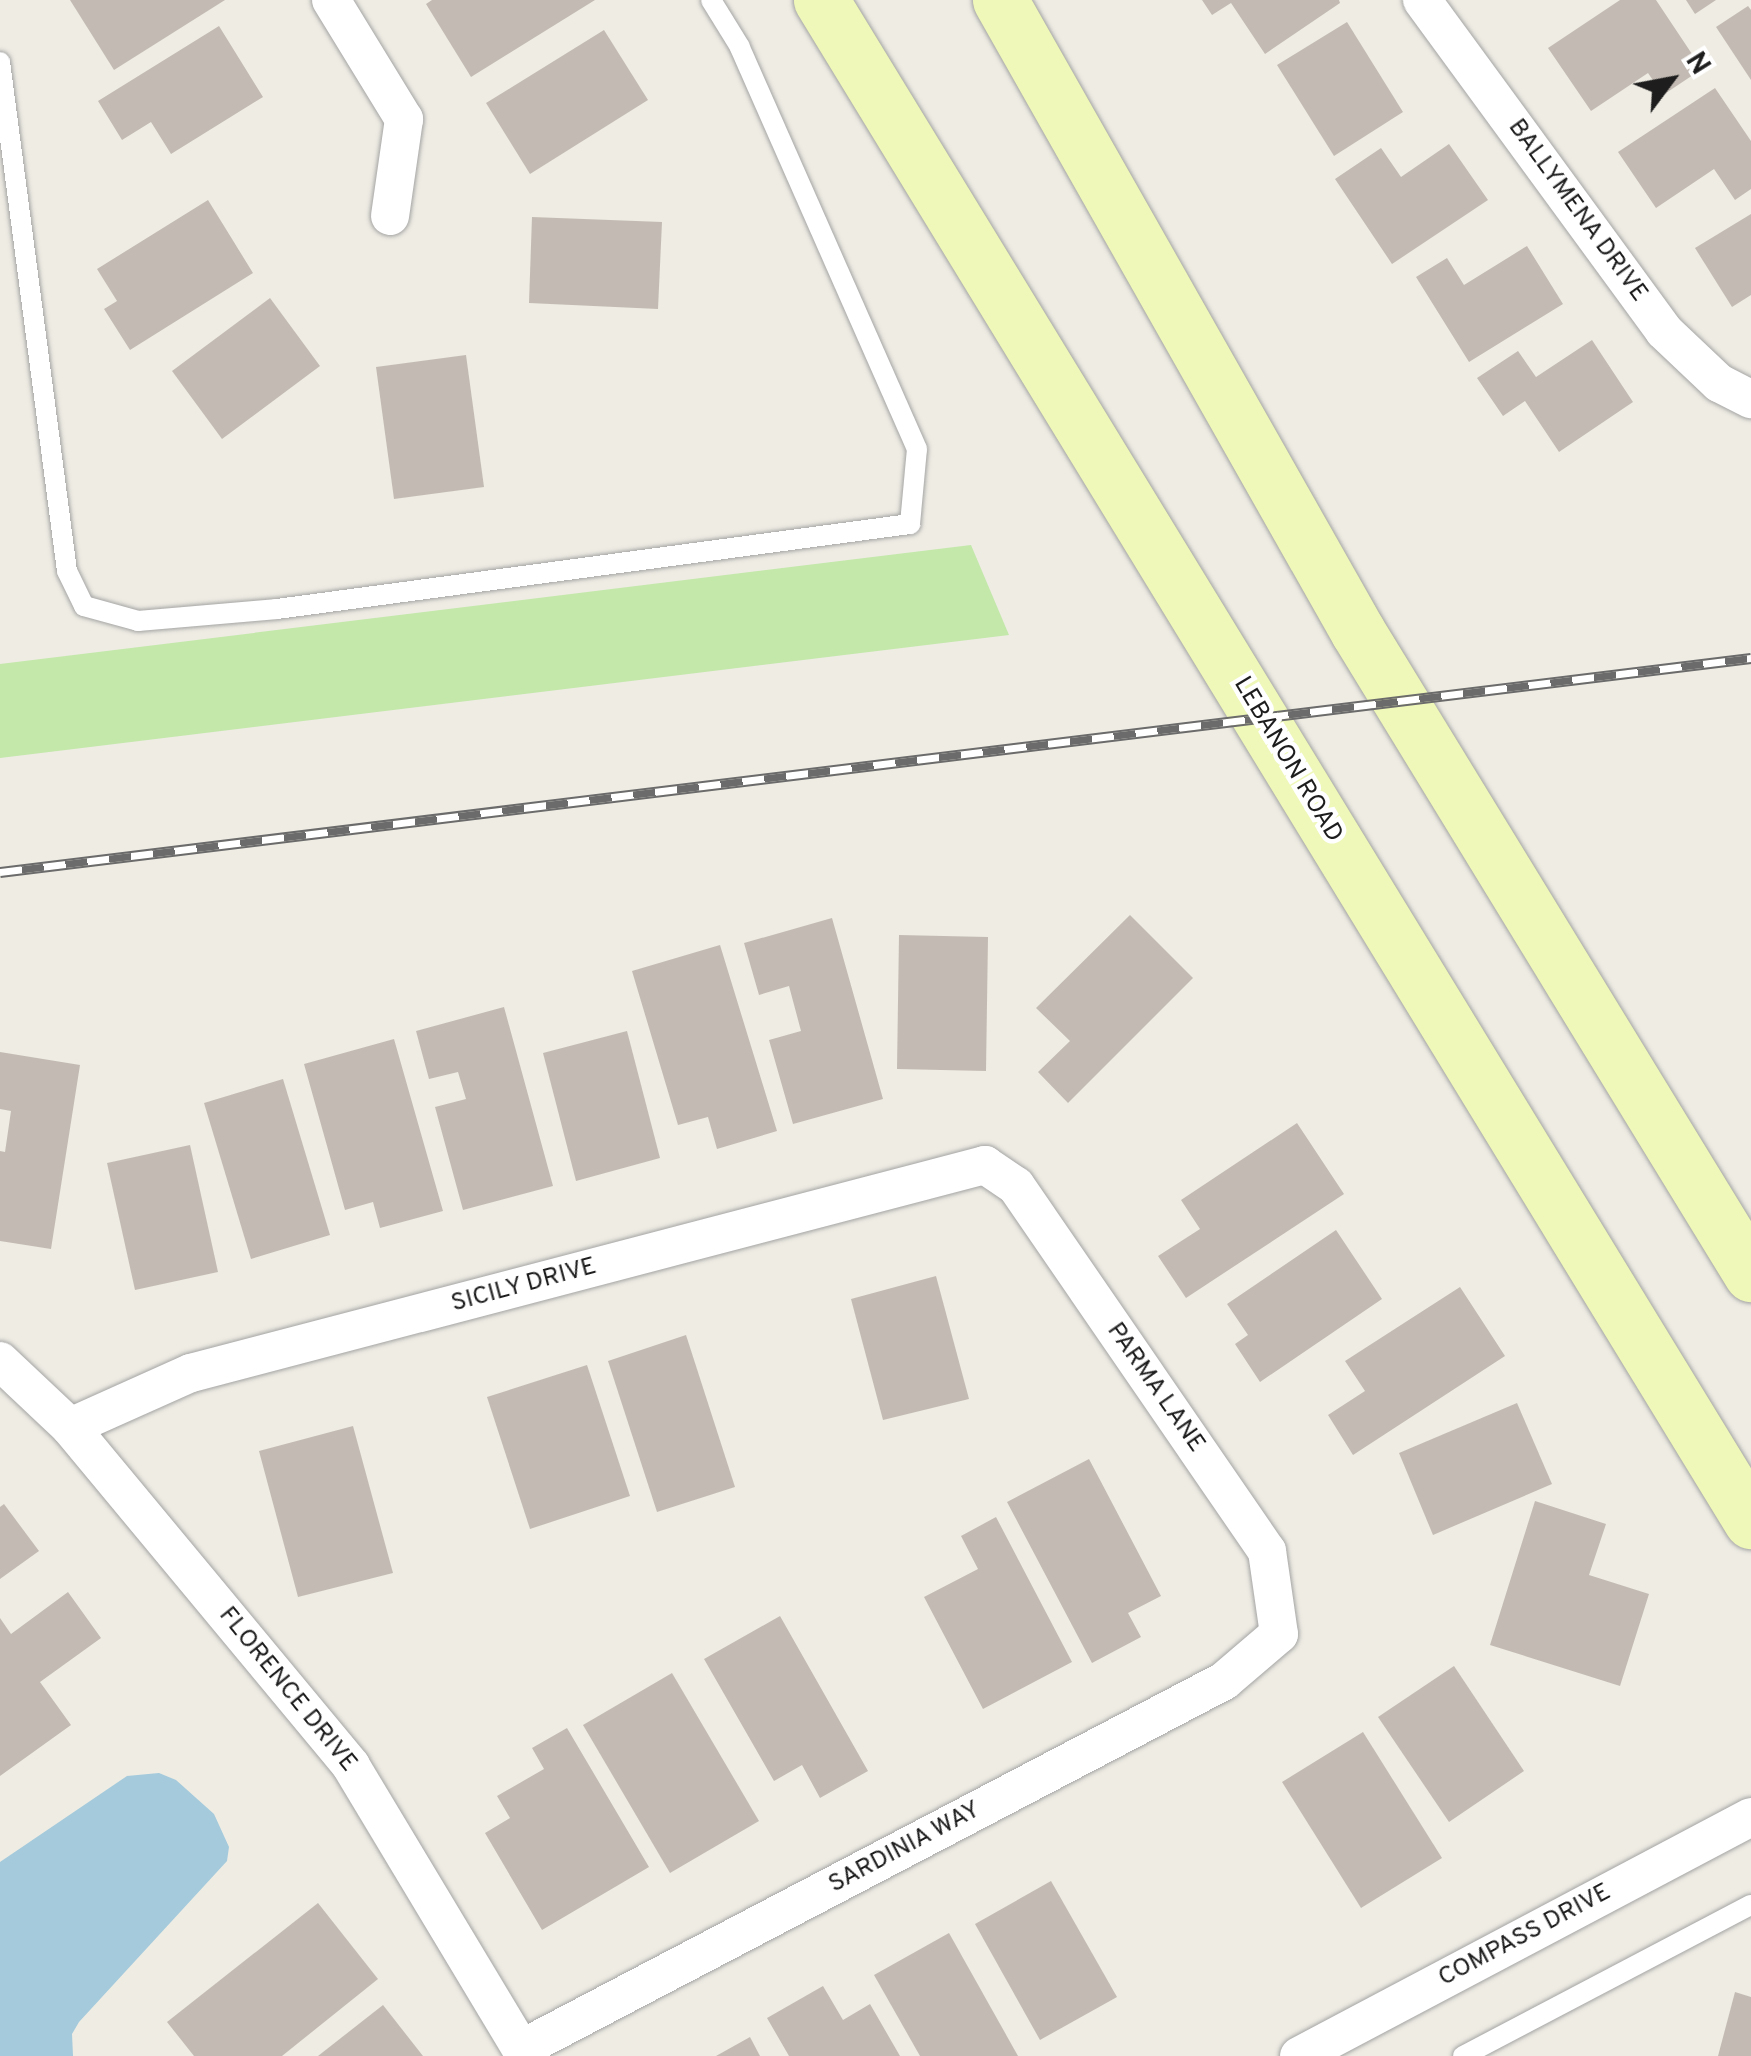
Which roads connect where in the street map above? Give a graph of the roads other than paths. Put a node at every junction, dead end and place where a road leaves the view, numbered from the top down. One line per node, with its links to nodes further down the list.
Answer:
1 (331, 0): 7 (street)
2 (711, 0): 6 (lane)
3 (821, 0): 13 (main road, LEBANON ROAD)
4 (1000, 0): 10 (main road)
5 (1422, 0): 8 (street, BALLYMENA DRIVE)
6 (0, 62)
7 (390, 216)
8 (1751, 398)
9 (986, 1165): 12 (street, SICILY DRIVE); 14 (street, PARMA LANE)
10 (1751, 1274)
11 (0, 1361): 12 (street, FLORENCE DRIVE)
12 (70, 1427): 17 (street, FLORENCE DRIVE)
13 (1751, 1522)
14 (1279, 1634): 17 (street, SARDINIA WAY)
15 (1751, 1816): 18 (street, COMPASS DRIVE)
16 (1751, 1906): 19 (lane)
17 (523, 2053)
18 (1299, 2056)
19 (1463, 2056)

